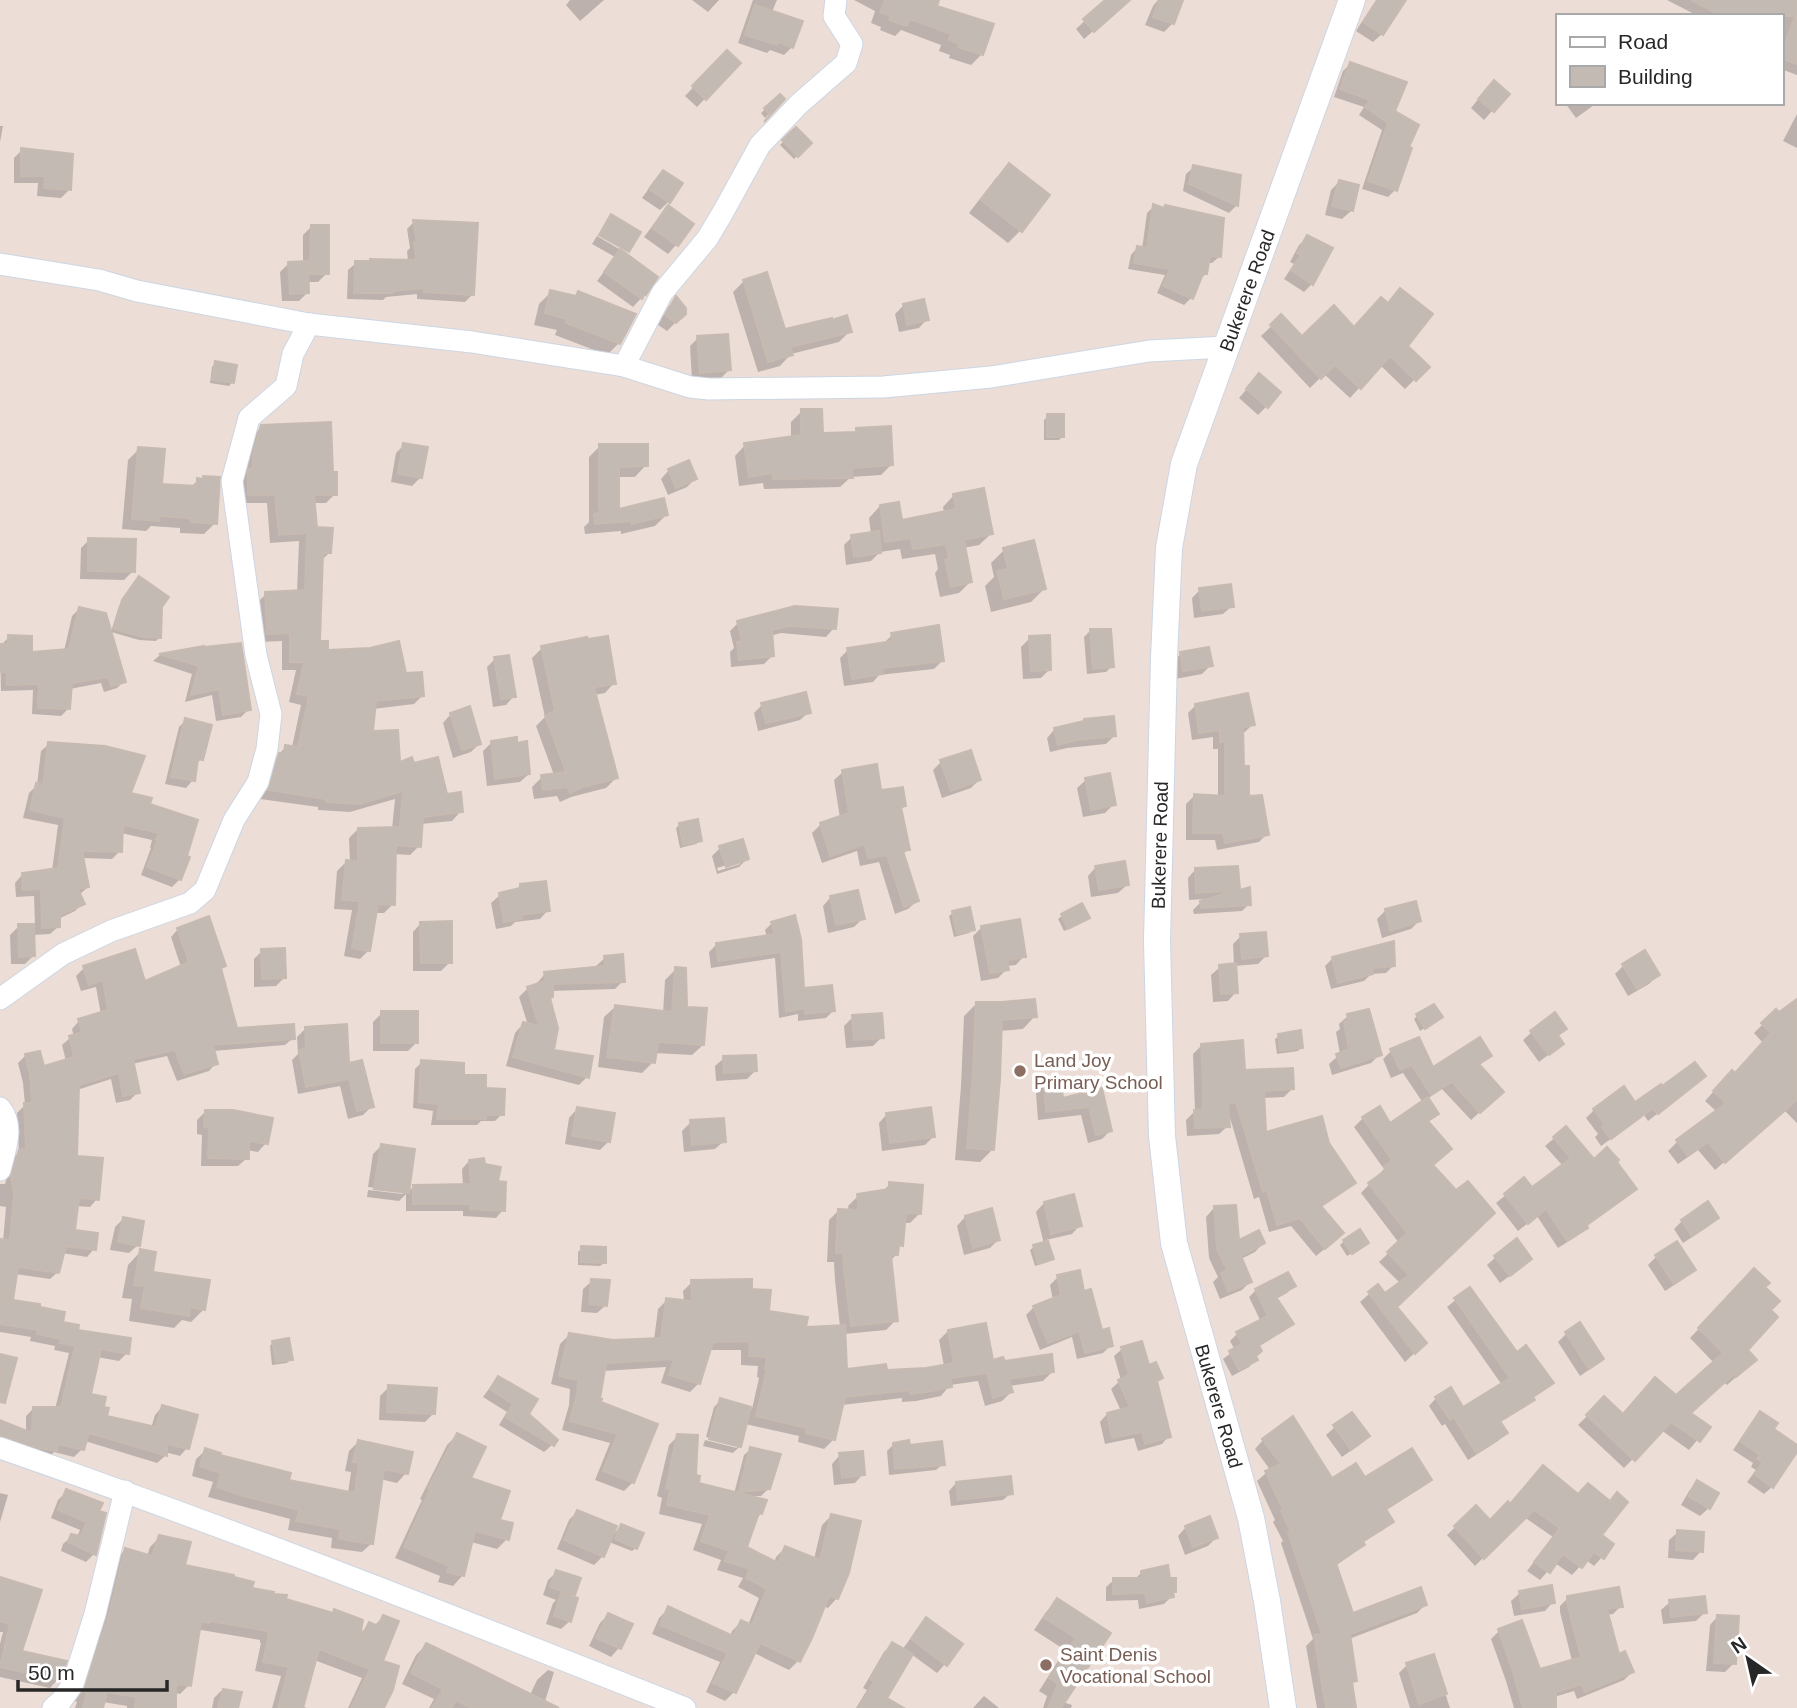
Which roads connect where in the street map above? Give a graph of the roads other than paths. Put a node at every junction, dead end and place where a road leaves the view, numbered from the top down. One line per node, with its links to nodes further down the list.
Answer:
1 (836, 0): 6 (street)
2 (1352, 0): 5 (street, Bukerere Road)
3 (0, 264): 4 (street)
4 (309, 324): 6 (street); 7 (street)
5 (1226, 347): 6 (street); 14 (street, Bukerere Road)
6 (624, 366)
7 (0, 999)
8 (0, 1108): 9 (street)
9 (0, 1170)
10 (0, 1448): 11 (street)
11 (125, 1491): 12 (street); 13 (street)
12 (53, 1708)
13 (685, 1708)
14 (1283, 1708)

